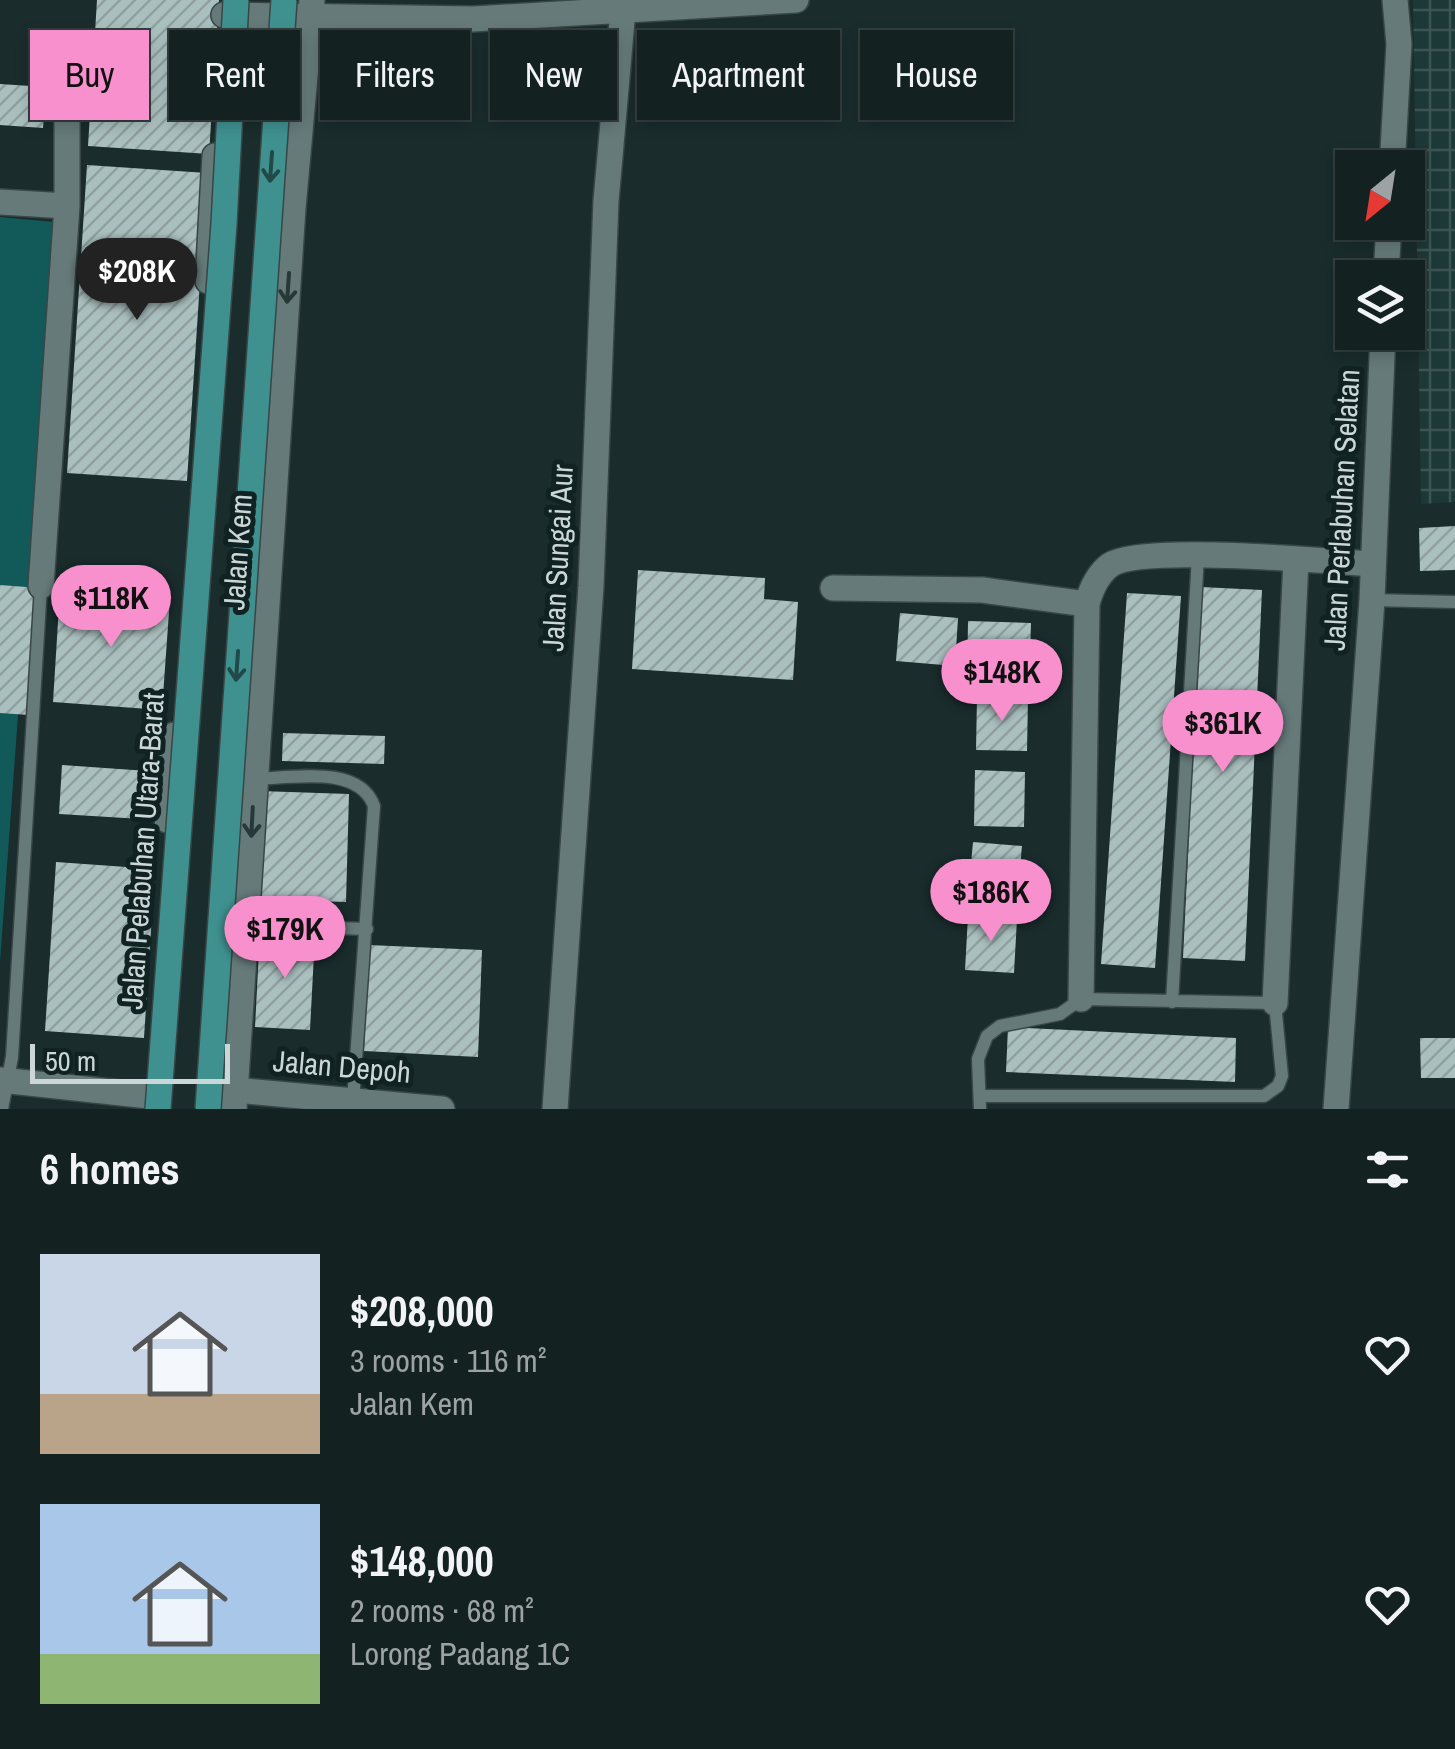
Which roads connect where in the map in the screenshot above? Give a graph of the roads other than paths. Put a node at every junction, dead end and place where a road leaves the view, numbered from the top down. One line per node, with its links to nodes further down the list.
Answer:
1 (284, 0): 32 (main road, one-way to 32, bridge)
2 (796, 0): 6 (street)
3 (1395, 0): 8 (street)
4 (228, 5): 5 (street); 30 (main road, Jalan Pelabuhan Utara-Barat, bridge)
5 (311, 8): 6 (street); 20 (street, Jalan Kem, one-way to 20)
6 (623, 10): 34 (street, Jalan Sungai Aur)
7 (67, 120): 10 (street)
8 (1393, 150)
9 (0, 202): 10 (street)
10 (67, 206): 15 (street)
11 (1382, 350): 14 (street, Jalan Perlabuhan Selatan)
12 (1198, 556): 13 (street); 19 (street); 24 (lane)
13 (1296, 560): 14 (street); 25 (street)
14 (1371, 564): 17 (street, Jalan Perlabuhan Selatan)
15 (41, 586): 26 (lane)
16 (833, 588): 19 (street)
17 (1372, 600): 18 (lane); 35 (street, Jalan Perlabuhan Selatan)
18 (1455, 602)
19 (1087, 604): 23 (street)
20 (254, 778): 21 (street, Jalan Kem, one-way to 21); 22 (lane)
21 (246, 925): 22 (lane); 27 (street, Jalan Kem)
22 (367, 929): 28 (lane)
23 (1081, 998): 24 (lane); 29 (lane)
24 (1172, 1002): 25 (lane)
25 (1275, 1004): 29 (lane)
26 (3, 1080): 30 (street); 31 (lane)
27 (235, 1100): 28 (street, Jalan Depoh)
28 (353, 1101): 33 (street, Jalan Depoh)
29 (980, 1103)
30 (152, 1105)
31 (2, 1109)
32 (208, 1109)
33 (442, 1109)
34 (555, 1109)
35 (1336, 1109)

